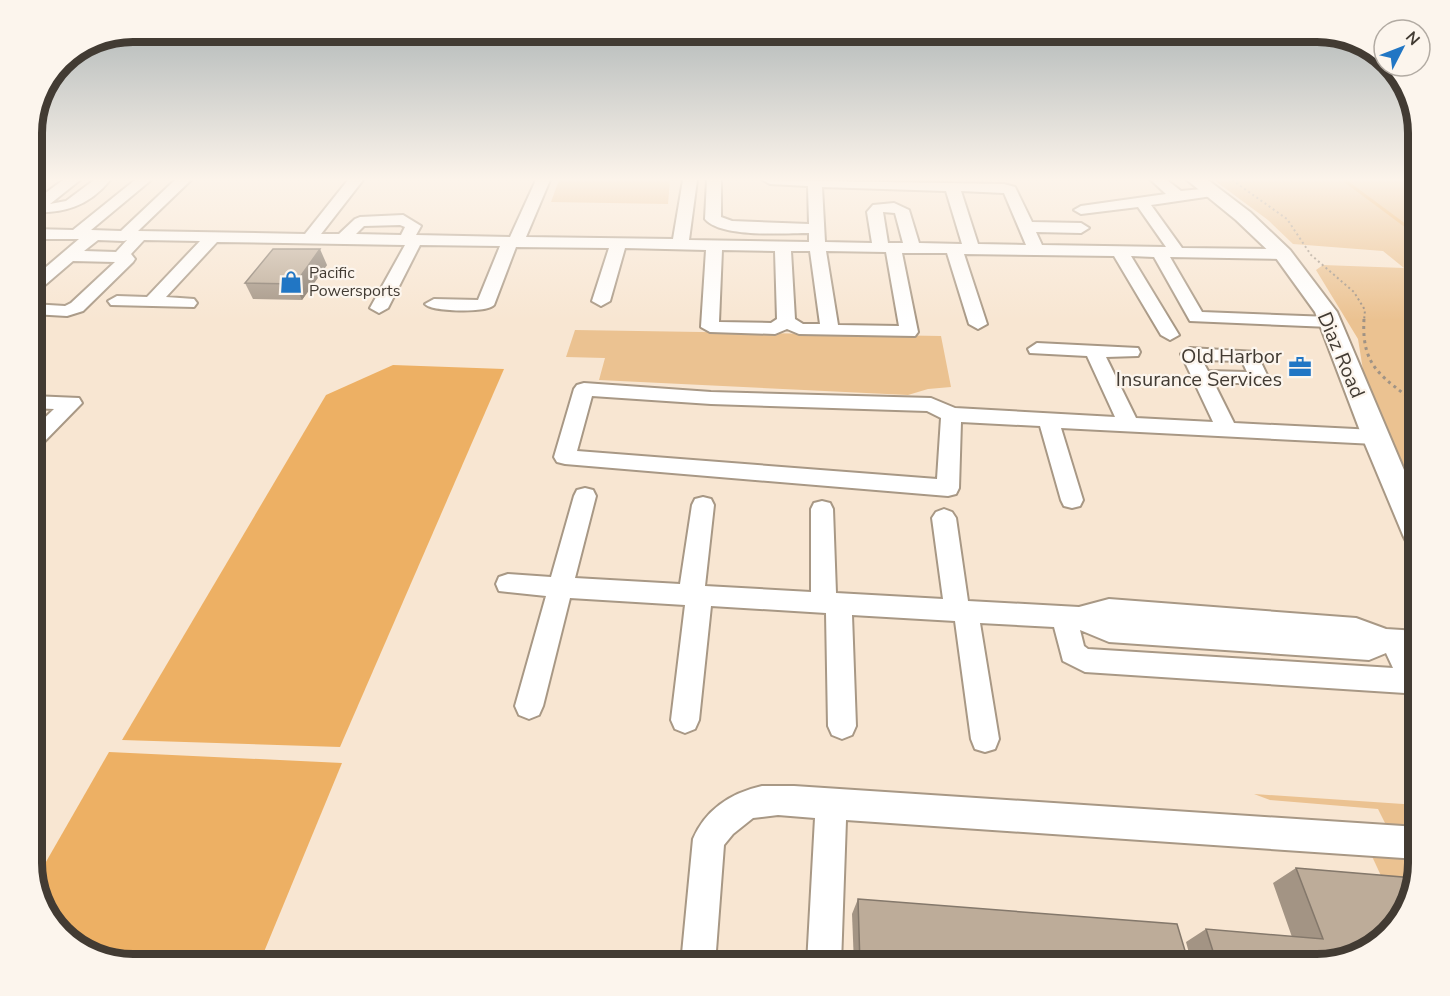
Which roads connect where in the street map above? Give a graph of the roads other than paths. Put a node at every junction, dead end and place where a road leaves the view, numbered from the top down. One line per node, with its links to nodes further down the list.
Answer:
1 (87, 226): 16 (street)
2 (141, 226): 18 (street)
3 (319, 226): 20 (street)
4 (521, 226): 22 (street)
5 (683, 226): 24 (street)
6 (743, 226): 14 (street)
7 (880, 226): 28 (street)
8 (907, 226): 29 (street)
9 (959, 226): 30 (street)
10 (1155, 226): 33 (street)
11 (1254, 226): 34 (main road, Diaz Road)
12 (1026, 227): 13 (street); 31 (street)
13 (1081, 228)
14 (817, 229): 27 (street)
15 (42, 234): 16 (street)
16 (76, 235): 17 (street)
17 (94, 236): 18 (street); 35 (street)
18 (132, 236): 19 (street); 36 (street)
19 (213, 237): 20 (street); 40 (street)
20 (309, 239): 21 (street)
21 (411, 240): 22 (street); 43 (street)
22 (513, 242): 23 (street); 42 (street)
23 (618, 244): 24 (street); 39 (street)
24 (680, 245): 25 (street)
25 (714, 246): 26 (street); 45 (street)
26 (783, 247): 27 (street); 45 (street)
27 (817, 247): 28 (street); 48 (street)
28 (887, 248): 29 (street); 48 (street)
29 (913, 249): 30 (street)
30 (963, 249): 31 (street); 47 (street)
31 (1036, 250): 32 (street)
32 (1120, 252): 33 (street); 49 (street)
33 (1168, 252): 34 (street); 46 (street)
34 (1283, 254): 46 (main road, Diaz Road)
35 (69, 255): 36 (street); 37 (street)
36 (122, 256): 44 (street)
37 (42, 278)
38 (117, 301): 40 (street)
39 (601, 301)
40 (152, 302): 41 (street)
41 (188, 303)
42 (434, 304)
43 (379, 308)
44 (42, 310)
45 (786, 321): 48 (street)
46 (1330, 322): 60 (main road, Diaz Road)
47 (978, 324)
48 (830, 330)
49 (1170, 335)
50 (1037, 349): 51 (street)
51 (1094, 351): 52 (street); 57 (street)
52 (1131, 352)
53 (1203, 377): 58 (street)
54 (42, 402): 59 (street)
55 (951, 415): 55 (street); 56 (street)
56 (1048, 420): 57 (street); 62 (street)
57 (1129, 424): 58 (street)
58 (1227, 429): 60 (street)
59 (42, 432)
60 (1375, 437): 65 (main road, Diaz Road)
61 (585, 496): 68 (street)
62 (1072, 500)
63 (703, 505): 69 (street)
64 (822, 509): 70 (street)
65 (1408, 510)
66 (944, 518): 71 (street)
67 (508, 584): 68 (street)
68 (562, 588): 69 (street); 78 (street)
69 (695, 596): 70 (street); 79 (street)
70 (832, 604): 71 (street); 80 (street)
71 (962, 612): 72 (street); 81 (street)
72 (1072, 618): 73 (street); 76 (street)
73 (1220, 628): 74 (street); 76 (street)
74 (1399, 641): 75 (street)
75 (1408, 665)
76 (1238, 671): 77 (street)
77 (1408, 683)
78 (529, 706)
79 (685, 720)
80 (842, 726)
81 (985, 739)
82 (831, 804): 83 (street); 84 (street); 85 (street)
83 (1408, 842)
84 (699, 954)
85 (824, 954)

